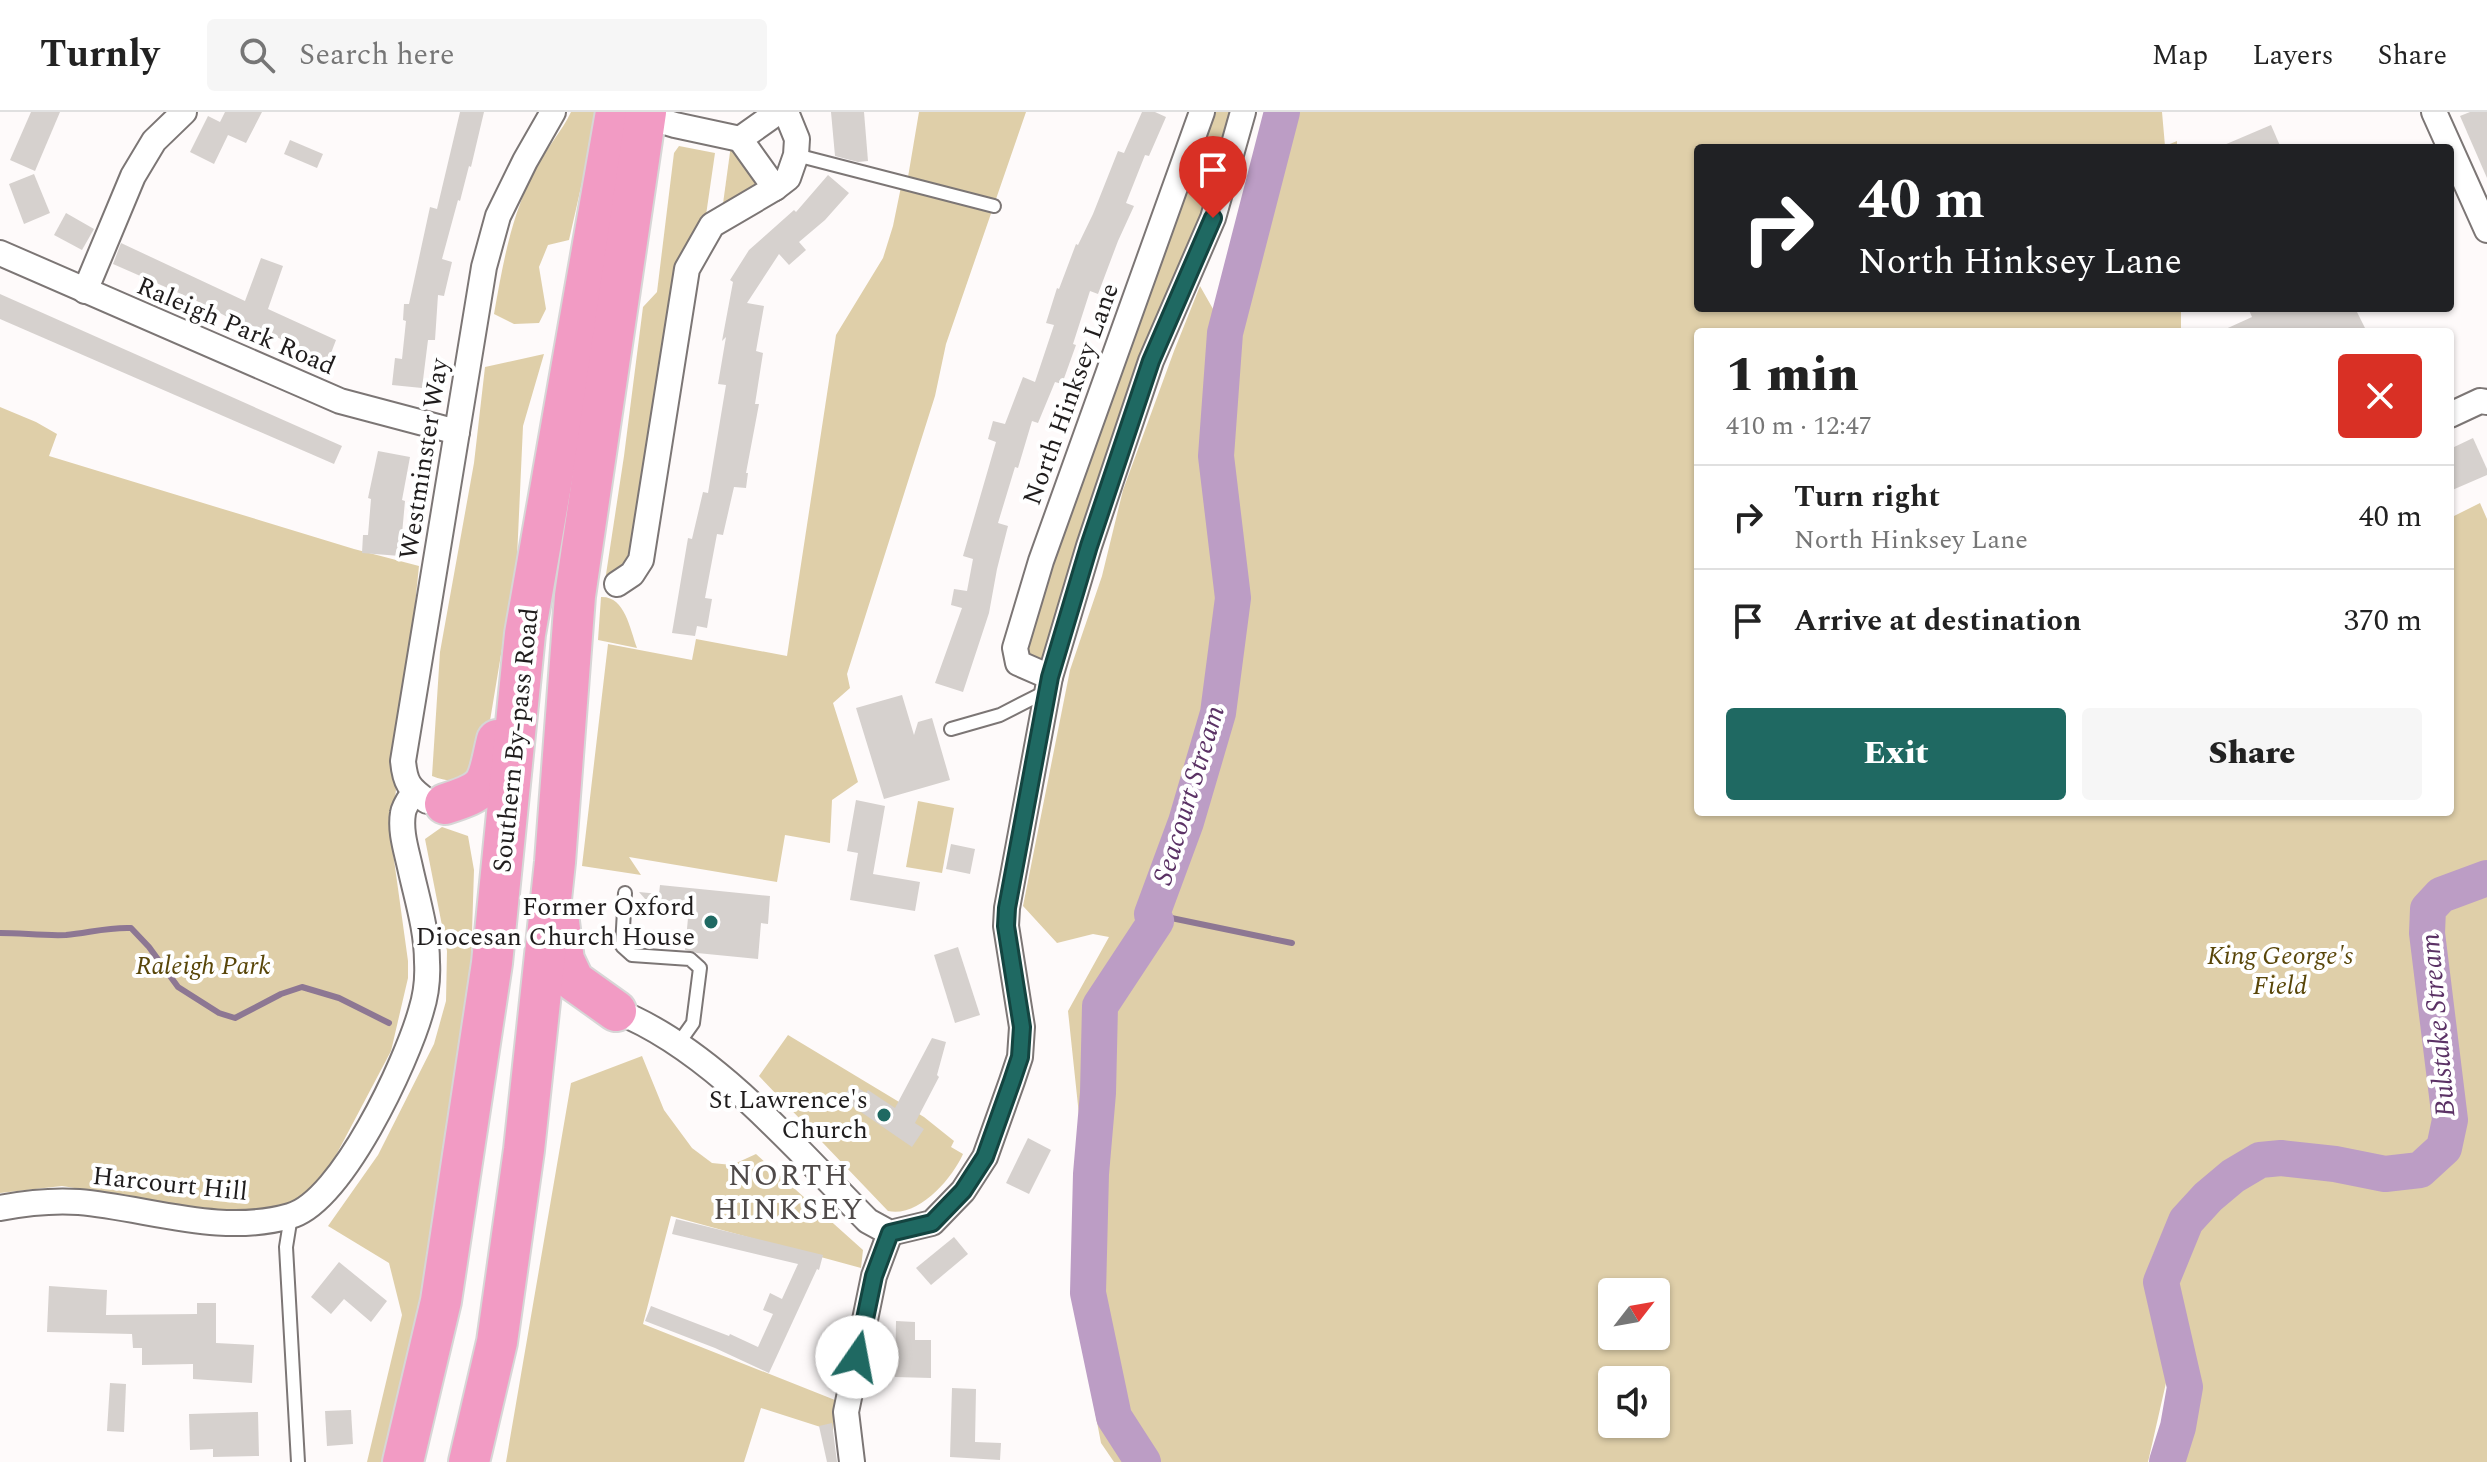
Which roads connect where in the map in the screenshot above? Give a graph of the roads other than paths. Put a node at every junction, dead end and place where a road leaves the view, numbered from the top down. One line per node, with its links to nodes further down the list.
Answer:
1 (184, 112): 17 (street)
2 (553, 112): 20 (street, Westminster Way)
3 (778, 112): 9 (street)
4 (786, 112): 11 (street)
5 (1202, 112): 23 (street, North Hinksey Lane)
6 (1243, 112): 23 (street)
7 (2434, 112): 10 (street)
8 (636, 113): 9 (street); 22 (highway, Southern By-pass Road); 26 (highway, Southern By-pass Road)
9 (740, 139): 13 (street)
10 (2448, 144)
11 (796, 155): 13 (street); 14 (lane)
12 (2454, 157): 15 (street)
13 (775, 188): 21 (street)
14 (994, 206)
15 (2487, 230)
16 (0, 253): 17 (street, Raleigh Park Road)
17 (85, 291): 20 (street, Raleigh Park Road)
18 (2487, 402): 19 (street)
19 (2454, 413)
20 (457, 432): 25 (street, Westminster Way)
21 (617, 584)
22 (525, 634): 25 (highway); 28 (highway, Southern By-pass Road)
23 (1049, 684): 24 (lane); 34 (street)
24 (951, 729)
25 (430, 798): 28 (highway); 33 (street, Harcourt Hill)
26 (555, 862): 29 (highway); 31 (highway, Southern By-pass Road)
27 (625, 893): 30 (lane)
28 (492, 963): 36 (highway, Southern By-pass Road)
29 (616, 1011): 30 (street); 31 (highway)
30 (678, 1044): 34 (street)
31 (529, 1108): 37 (highway, Southern By-pass Road)
32 (0, 1208): 33 (street, Harcourt Hill)
33 (291, 1216): 35 (lane)
34 (890, 1233): 38 (street)
35 (298, 1462)
36 (403, 1462)
37 (469, 1462)
38 (852, 1462)

